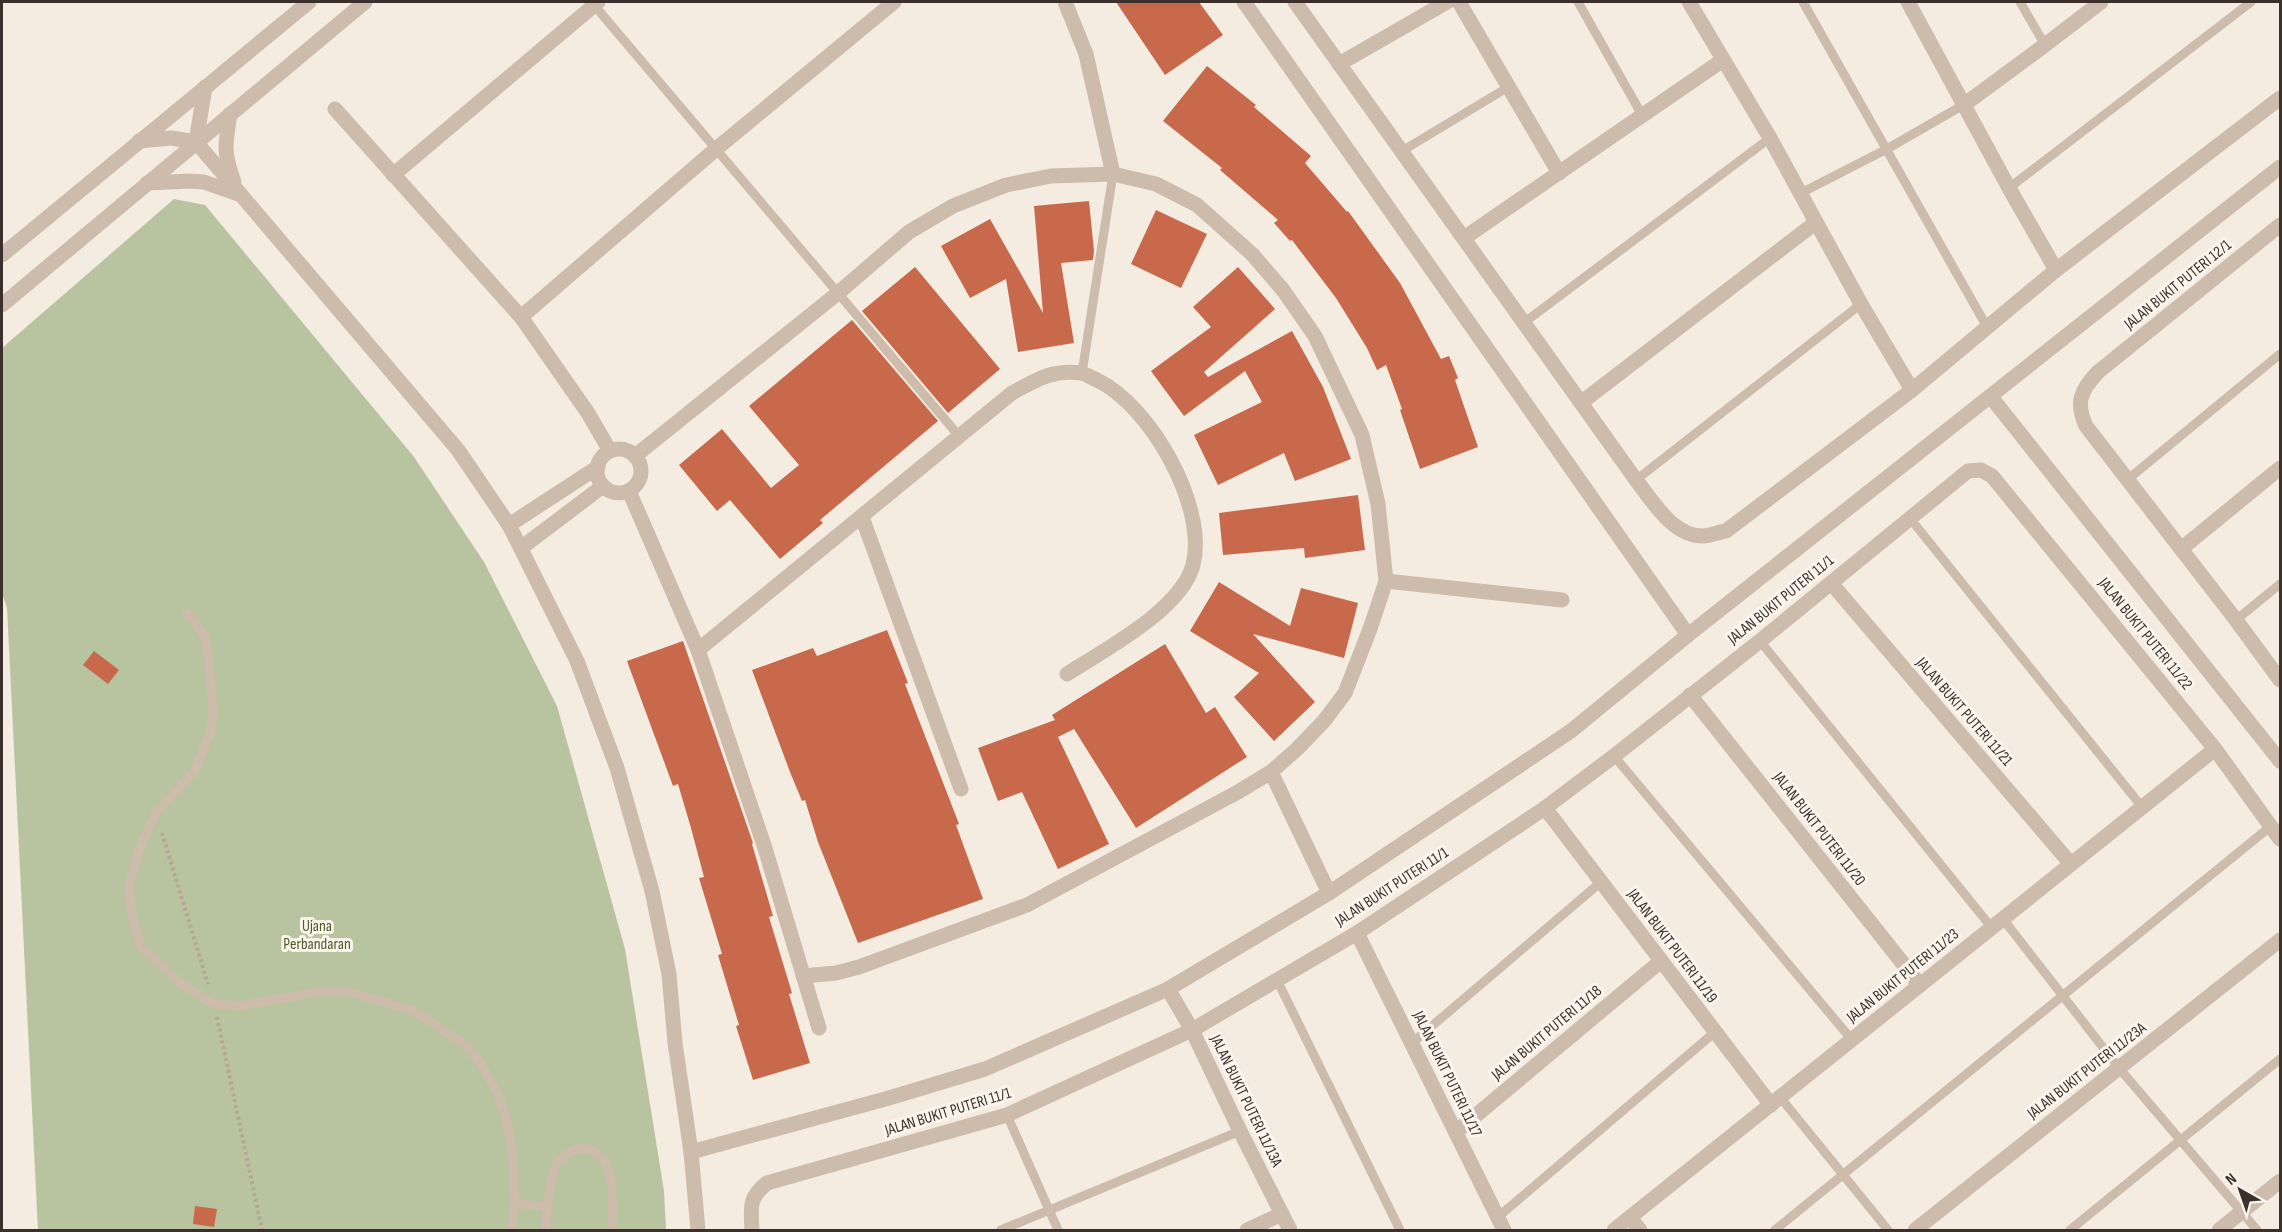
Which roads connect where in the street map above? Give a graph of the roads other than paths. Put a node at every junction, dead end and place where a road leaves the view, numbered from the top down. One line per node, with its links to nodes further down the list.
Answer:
1 (309, 2): 21 (street)
2 (365, 2): 25 (street)
3 (894, 2): 30 (street)
4 (1065, 2): 35 (street)
5 (1244, 2): 78 (street)
6 (1295, 2): 19 (street)
7 (1447, 2): 19 (street)
8 (1459, 2): 20 (street)
9 (1578, 2): 26 (lane)
10 (1689, 2): 18 (street)
11 (1803, 2): 31 (lane)
12 (1908, 2): 23 (street)
13 (2020, 2): 17 (lane)
14 (2101, 2): 17 (street)
15 (2251, 2): 38 (lane)
16 (596, 3): 30 (lane); 36 (street)
17 (2045, 45): 23 (street)
18 (1723, 60): 26 (street); 27 (street)
19 (1339, 64): 32 (street)
20 (1510, 86): 32 (lane); 34 (street)
21 (205, 87): 28 (street); 29 (street)
22 (2280, 98): 45 (street)
23 (1965, 104): 31 (lane); 38 (street)
24 (335, 109): 36 (street)
25 (230, 114): 29 (street); 39 (street)
26 (1642, 115): 34 (street)
27 (1770, 138): 40 (street); 50 (lane)
28 (139, 141): 29 (street); 44 (street)
29 (196, 142): 37 (street); 39 (street)
30 (716, 149): 46 (lane); 49 (street)
31 (1887, 149): 40 (lane); 51 (lane)
32 (1402, 151): 43 (street)
33 (2280, 167): 55 (street)
34 (1559, 173): 43 (street)
35 (1113, 174): 46 (street); 53 (lane); 72 (street)
36 (393, 175): 49 (street)
37 (147, 183): 39 (street); 48 (street)
38 (2009, 188): 45 (street)
39 (238, 194): 69 (street)
40 (1799, 194): 41 (street)
41 (1815, 223): 47 (street); 56 (street)
42 (2280, 225): 64 (street, JALAN BUKIT PUTERI 12/1)
43 (1464, 238): 50 (street)
44 (2, 255)
45 (2056, 270): 51 (street)
46 (838, 293): 57 (lane); 59 (street)
47 (1861, 304): 54 (street); 63 (lane)
48 (2, 305)
49 (521, 317): 58 (street)
50 (1525, 322): 56 (street)
51 (1987, 327): 54 (street)
52 (2280, 354): 64 (lane)
53 (1082, 373): 57 (street); 81 (street)
54 (1912, 390): 63 (street)
55 (1991, 397): 78 (street); 86 (street)
56 (1582, 402): 63 (street)
57 (959, 436): 67 (street)
58 (610, 451): 59 (street); 60 (street)
59 (635, 456): 66 (street)
60 (598, 467): 65 (street); 69 (street)
61 (2280, 468): 71 (street)
62 (1968, 471): 68 (street, JALAN BUKIT PUTERI 11/1); 84 (street, JALAN BUKIT PUTERI 11/22)
63 (1636, 480)
64 (2127, 480): 71 (street, JALAN BUKIT PUTERI 12/1)
65 (603, 486): 66 (street); 70 (street)
66 (629, 491): 80 (street)
67 (862, 517): 80 (street); 88 (street)
68 (1910, 517): 73 (street, JALAN BUKIT PUTERI 11/1); 89 (lane)
69 (509, 525): 70 (street)
70 (521, 548): 117 (street)
71 (2181, 549): 77 (street, JALAN BUKIT PUTERI 12/1)
72 (1386, 581): 75 (street); 87 (street)
73 (1831, 584): 79 (street, JALAN BUKIT PUTERI 11/1); 93 (street, JALAN BUKIT PUTERI 11/21)
74 (2280, 584): 77 (lane)
75 (1562, 600)
76 (187, 613): 120 (lane)
77 (2236, 620): 82 (street, JALAN BUKIT PUTERI 12/1)
78 (1688, 635): 95 (street)
79 (1760, 641): 83 (street, JALAN BUKIT PUTERI 11/1); 96 (lane)
80 (698, 650): 100 (street)
81 (1067, 674)
82 (2280, 680)
83 (1690, 695): 85 (street, JALAN BUKIT PUTERI 11/1); 102 (street, JALAN BUKIT PUTERI 11/20)
84 (2215, 749): 89 (street, JALAN BUKIT PUTERI 11/23); 91 (street, JALAN BUKIT PUTERI 11/22)
85 (1614, 756): 90 (street, JALAN BUKIT PUTERI 11/1); 108 (lane)
86 (2280, 761)
87 (1271, 772): 95 (street); 100 (street)
88 (961, 789)
89 (2142, 807): 93 (street, JALAN BUKIT PUTERI 11/23)
90 (1545, 808): 94 (street, JALAN BUKIT PUTERI 11/19); 97 (street, JALAN BUKIT PUTERI 11/1)
91 (2271, 826): 92 (street, JALAN BUKIT PUTERI 11/22); 104 (lane)
92 (2280, 839)
93 (2071, 864): 96 (street, JALAN BUKIT PUTERI 11/23)
94 (1601, 882): 99 (street, JALAN BUKIT PUTERI 11/19); 109 (lane)
95 (1329, 893): 103 (street)
96 (1997, 923): 102 (street, JALAN BUKIT PUTERI 11/23); 104 (lane)
97 (1357, 933): 101 (street, JALAN BUKIT PUTERI 11/1); 109 (street, JALAN BUKIT PUTERI 11/17)
98 (2280, 940): 111 (street, JALAN BUKIT PUTERI 11/23A)
99 (1661, 960): 107 (street, JALAN BUKIT PUTERI 11/19); 115 (street, JALAN BUKIT PUTERI 11/18)
100 (803, 976): 105 (street)
101 (1277, 980): 106 (street, JALAN BUKIT PUTERI 11/1); 136 (lane)
102 (1920, 985): 108 (street, JALAN BUKIT PUTERI 11/23)
103 (1168, 989): 106 (street, JALAN BUKIT PUTERI 11/13A); 117 (street)
104 (2063, 996): 111 (lane); 118 (lane)
105 (819, 1028)
106 (1192, 1030): 113 (street, JALAN BUKIT PUTERI 11/1); 114 (street, JALAN BUKIT PUTERI 11/13A)
107 (1715, 1032): 112 (street, JALAN BUKIT PUTERI 11/19); 125 (lane)
108 (1852, 1040): 112 (street, JALAN BUKIT PUTERI 11/23)
109 (1412, 1043): 115 (street, JALAN BUKIT PUTERI 11/17)
110 (2280, 1059): 116 (lane)
111 (2119, 1068): 116 (lane); 140 (street, JALAN BUKIT PUTERI 11/23A)
112 (1775, 1101): 118 (lane); 126 (street, JALAN BUKIT PUTERI 11/23)
113 (1007, 1115): 122 (lane); 131 (street, JALAN BUKIT PUTERI 11/1)
114 (1240, 1131): 122 (lane); 124 (street, JALAN BUKIT PUTERI 11/13A)
115 (1456, 1132): 125 (street, JALAN BUKIT PUTERI 11/17)
116 (2181, 1142): 123 (lane); 141 (lane)
117 (691, 1152): 130 (street)
118 (1843, 1175): 138 (lane); 139 (lane)
119 (2280, 1181): 123 (street)
120 (515, 1203): 121 (lane); 127 (lane)
121 (546, 1207): 128 (lane); 129 (lane)
122 (1050, 1210): 132 (lane); 133 (lane)
123 (2241, 1213): 142 (street); 143 (lane)
124 (1282, 1214): 134 (street); 135 (street, JALAN BUKIT PUTERI 11/13A)
125 (1501, 1224)
126 (1635, 1224): 137 (street, JALAN BUKIT PUTERI 11/23)
127 (512, 1230)
128 (546, 1230)
129 (612, 1230)
130 (698, 1230)
131 (752, 1230)
132 (1001, 1230)
133 (1058, 1230)
134 (1247, 1230)
135 (1290, 1230)
136 (1400, 1230)
137 (1614, 1230)
138 (1775, 1230)
139 (1888, 1230)
140 (1915, 1230)
141 (2070, 1230)
142 (2219, 1230)
143 (2257, 1230)

